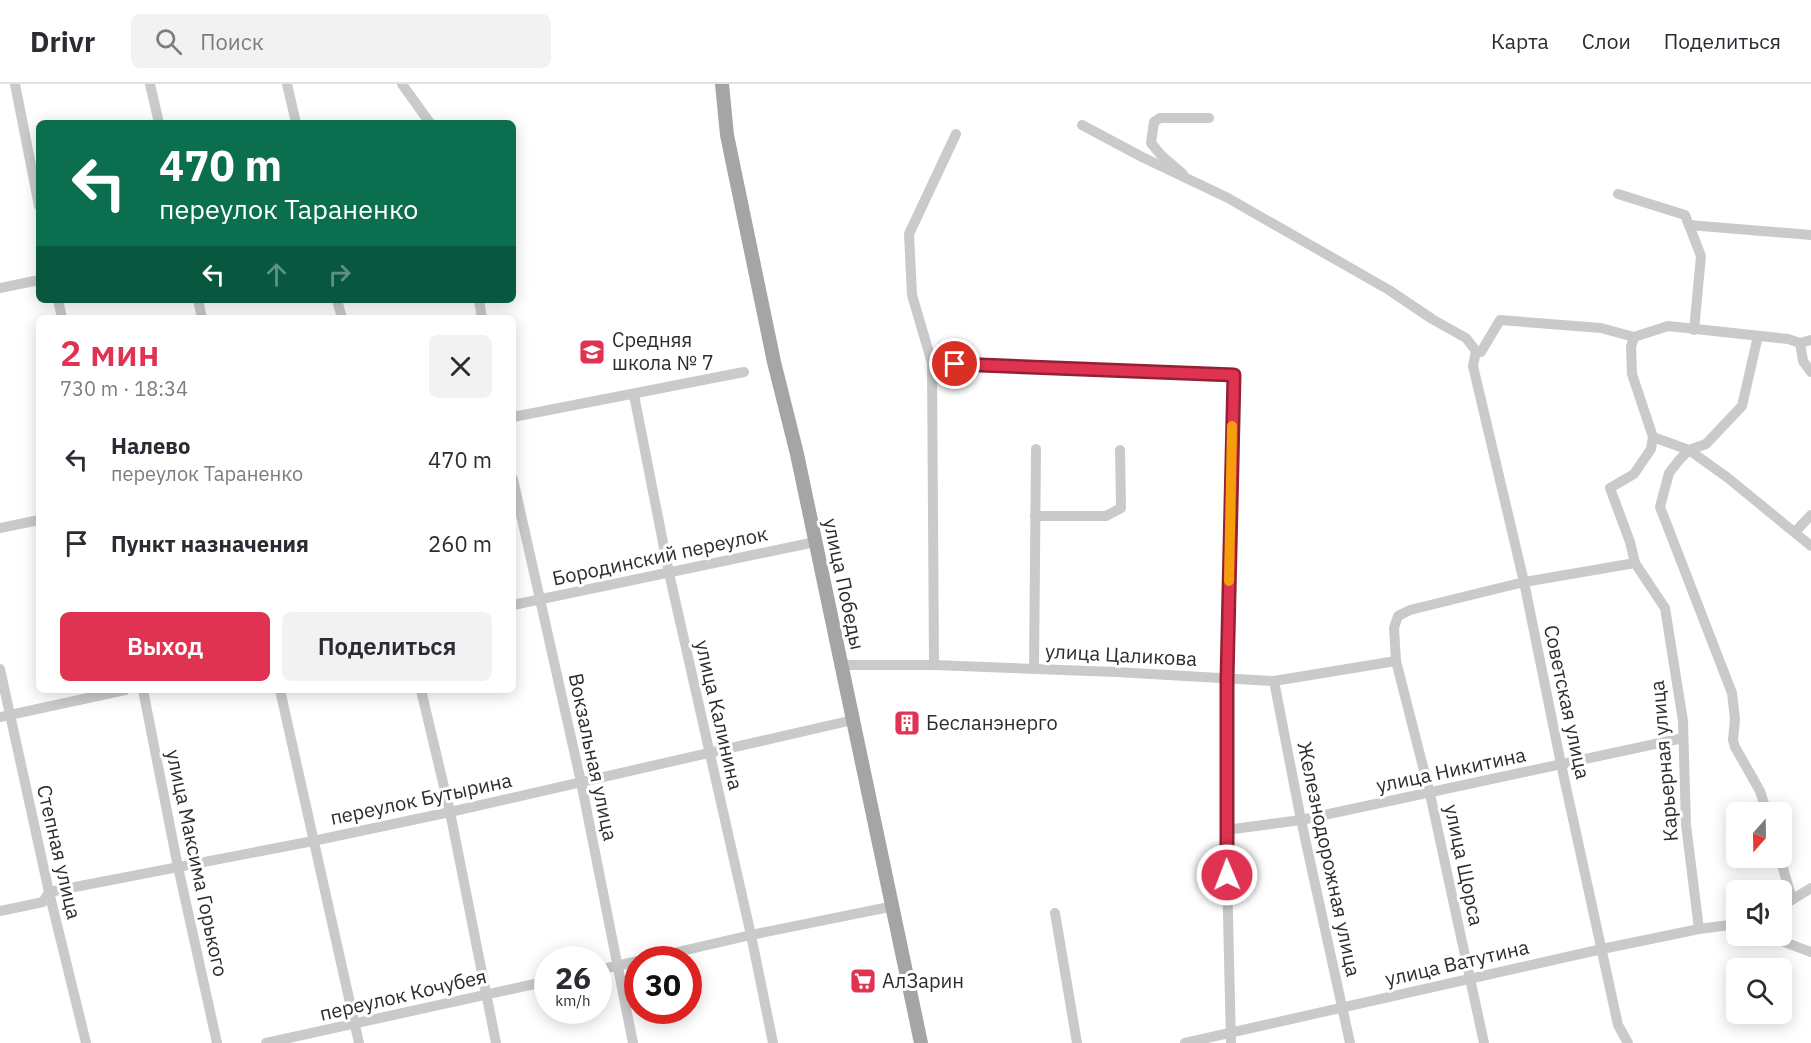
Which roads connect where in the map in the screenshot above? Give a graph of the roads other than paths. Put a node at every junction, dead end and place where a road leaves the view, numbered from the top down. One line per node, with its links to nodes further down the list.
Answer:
1 (15, 84): 13 (street)
2 (150, 84): 7 (street)
3 (287, 84): 8 (street)
4 (402, 84): 9 (street)
5 (722, 84): 39 (main road, улица Победы)
6 (1209, 118): 12 (street)
7 (158, 120)
8 (295, 120)
9 (428, 120)
10 (1082, 125): 12 (street)
11 (956, 134): 24 (street)
12 (1190, 180): 23 (street)
13 (36, 191)
14 (1618, 194): 15 (street)
15 (1689, 225): 16 (street); 19 (street)
16 (1811, 235)
17 (36, 281): 18 (street)
18 (0, 288)
19 (1694, 330): 20 (street); 21 (street)
20 (1758, 336): 22 (street); 32 (street)
21 (1634, 337): 23 (street); 29 (street)
22 (1805, 341): 26 (street)
23 (1476, 351): 43 (street, Советская улица)
24 (932, 363): 48 (street); 51 (street)
25 (744, 372): 27 (street)
26 (1811, 372)
27 (634, 395): 28 (street); 42 (street, улица Калинина)
28 (516, 416)
29 (1653, 437): 32 (street); 41 (street, Карьерная улица)
30 (1036, 449): 35 (street)
31 (1120, 450): 35 (street)
32 (1689, 450): 38 (street); 64 (street)
33 (516, 492): 44 (street, Вокзальная улица)
34 (1811, 515): 38 (street)
35 (1035, 516): 50 (street)
36 (36, 521): 37 (street)
37 (0, 528)
38 (1795, 532): 40 (street)
39 (815, 542): 42 (street, Бородинский переулок); 47 (main road, улица Победы)
40 (1811, 546)
41 (1635, 563): 43 (street); 59 (street, Карьерная улица)
42 (669, 573): 44 (street, Бородинский переулок); 60 (street, улица Калинина)
43 (1524, 582): 46 (street); 61 (street, Советская улица)
44 (540, 599): 45 (street, Бородинский переулок); 62 (street, Вокзальная улица)
45 (516, 604)
46 (1396, 661): 52 (street, улица Цаликова); 63 (street, улица Щорса)
47 (842, 665): 48 (street, улица Цаликова); 58 (main road, улица Победы)
48 (934, 665): 50 (street, улица Цаликова)
49 (0, 669): 57 (street, Степная улица)
50 (1034, 669): 51 (street, улица Цаликова)
51 (1227, 679): 52 (street, улица Цаликова); 67 (street)
52 (1274, 681): 66 (street, Железнодорожная улица)
53 (111, 693): 57 (street)
54 (144, 693): 69 (street, улица Максима Горького)
55 (281, 693): 68 (street)
56 (422, 693): 65 (street)
57 (5, 716): 71 (street, Степная улица)
58 (853, 720): 60 (street, переулок Бутырина); 73 (main road, улица Победы)
59 (1683, 738): 61 (street, улица Никитина); 77 (street, Карьерная улица)
60 (708, 753): 62 (street, переулок Бутырина); 78 (street, улица Калинина)
61 (1561, 764): 63 (street, улица Никитина); 81 (street, Советская улица)
62 (581, 782): 65 (street, переулок Бутырина); 84 (street, Вокзальная улица)
63 (1430, 794): 66 (street, улица Никитина); 86 (street, улица Щорса)
64 (1764, 802)
65 (450, 812): 68 (street, переулок Бутырина); 88 (street)
66 (1301, 820): 67 (street, улица Никитина); 89 (street, Железнодорожная улица)
67 (1226, 830): 91 (street)
68 (313, 841): 69 (street, переулок Бутырина); 90 (street)
69 (178, 867): 71 (street, переулок Бутырина); 93 (street, улица Максима Горького)
70 (1811, 888): 72 (street)
71 (49, 892): 74 (street, переулок Бутырина); 92 (street, Степная улица)
72 (1792, 899)
73 (894, 906): 78 (street); 99 (main road, улица Победы)
74 (0, 911)
75 (1054, 913): 100 (street)
76 (1726, 925): 77 (street, улица Ватутина)
77 (1699, 929): 81 (street, улица Ватутина)
78 (751, 935): 80 (street); 98 (street, улица Калинина)
79 (1792, 945): 82 (street)
80 (702, 946)
81 (1602, 949): 86 (street, улица Ватутина); 104 (street, Советская улица)
82 (1811, 952)
83 (624, 964): 84 (street)
84 (617, 966): 85 (street); 97 (street, Вокзальная улица)
85 (612, 967)
86 (1471, 978): 89 (street, улица Ватутина); 103 (street, улица Щорса)
87 (534, 984): 88 (street, переулок Кочубея)
88 (486, 994): 90 (street, переулок Кочубея); 96 (street)
89 (1342, 1007): 91 (street, улица Ватутина); 102 (street, Железнодорожная улица)
90 (355, 1024): 94 (street, переулок Кочубея); 95 (street)
91 (1230, 1038): 101 (street, улица Ватутина)
92 (86, 1043)
93 (217, 1043)
94 (266, 1043)
95 (359, 1043)
96 (496, 1043)
97 (633, 1043)
98 (773, 1043)
99 (921, 1043)
100 (1077, 1043)
101 (1185, 1043)
102 (1350, 1043)
103 (1484, 1043)
104 (1629, 1043)

